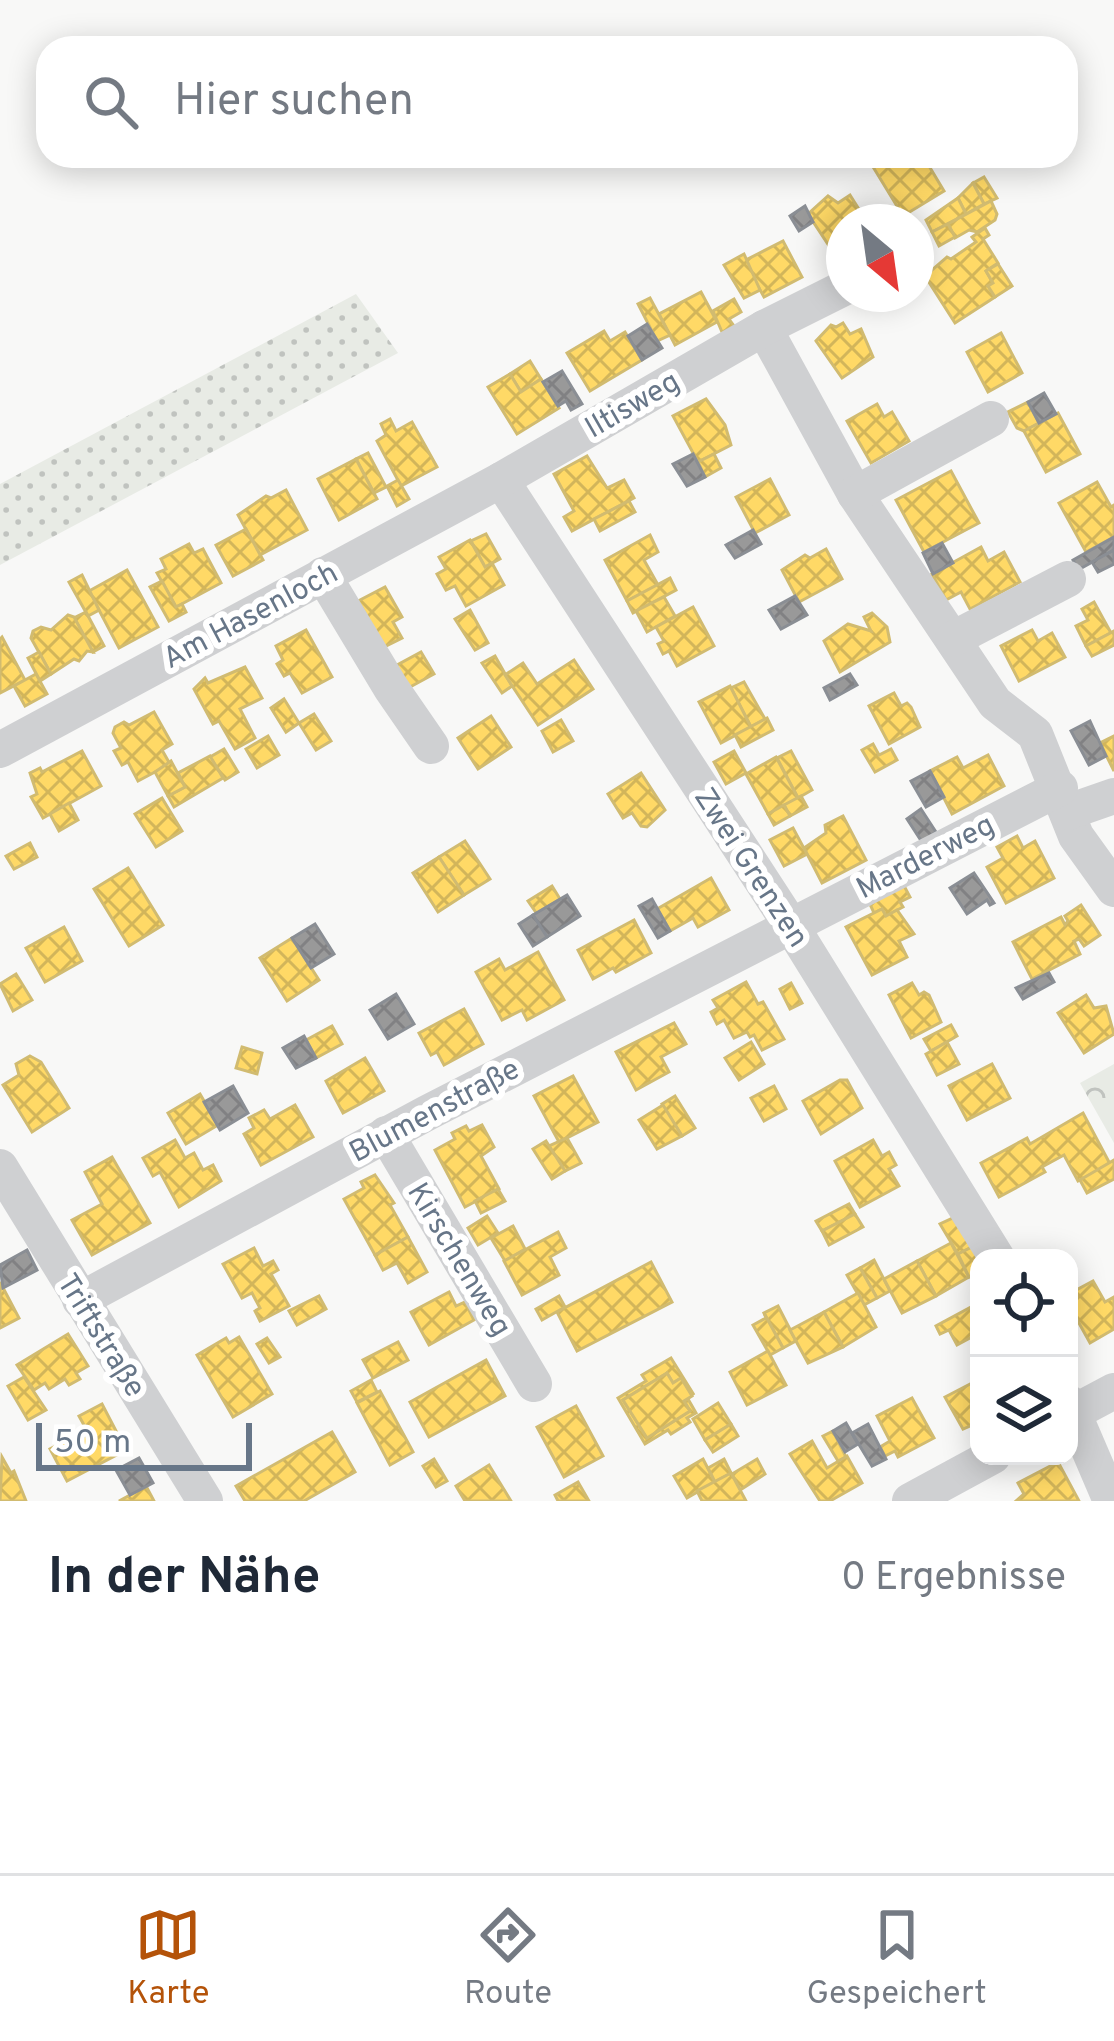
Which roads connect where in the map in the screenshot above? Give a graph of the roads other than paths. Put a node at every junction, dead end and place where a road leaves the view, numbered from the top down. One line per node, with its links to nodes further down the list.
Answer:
1 (826, 296): 2 (street, Iltisweg)
2 (764, 328): 4 (street, Iltisweg); 5 (street)
3 (991, 419): 5 (street)
4 (501, 480): 6 (street, Am Hasenloch); 14 (street, Zwei Grenzen)
5 (855, 494): 8 (street)
6 (323, 575): 9 (street); 10 (street, Am Hasenloch)
7 (1067, 579): 8 (street)
8 (953, 640): 12 (street)
9 (431, 746)
10 (0, 750)
11 (1114, 796): 12 (street)
12 (1064, 800): 13 (street); 14 (street, Marderweg)
13 (1114, 889)
14 (790, 924): 15 (street, Blumenstraße); 17 (street, Zwei Grenzen)
15 (386, 1135): 18 (street, Blumenstraße); 19 (street, Kirschenweg)
16 (0, 1168): 18 (street, Triftstraße)
17 (991, 1249)
18 (80, 1300): 24 (street, Triftstraße)
19 (534, 1384)
20 (1114, 1391): 21 (street)
21 (1078, 1407)
22 (1078, 1428): 26 (street)
23 (977, 1465): 25 (street)
24 (205, 1501)
25 (910, 1501)
26 (1111, 1501)

